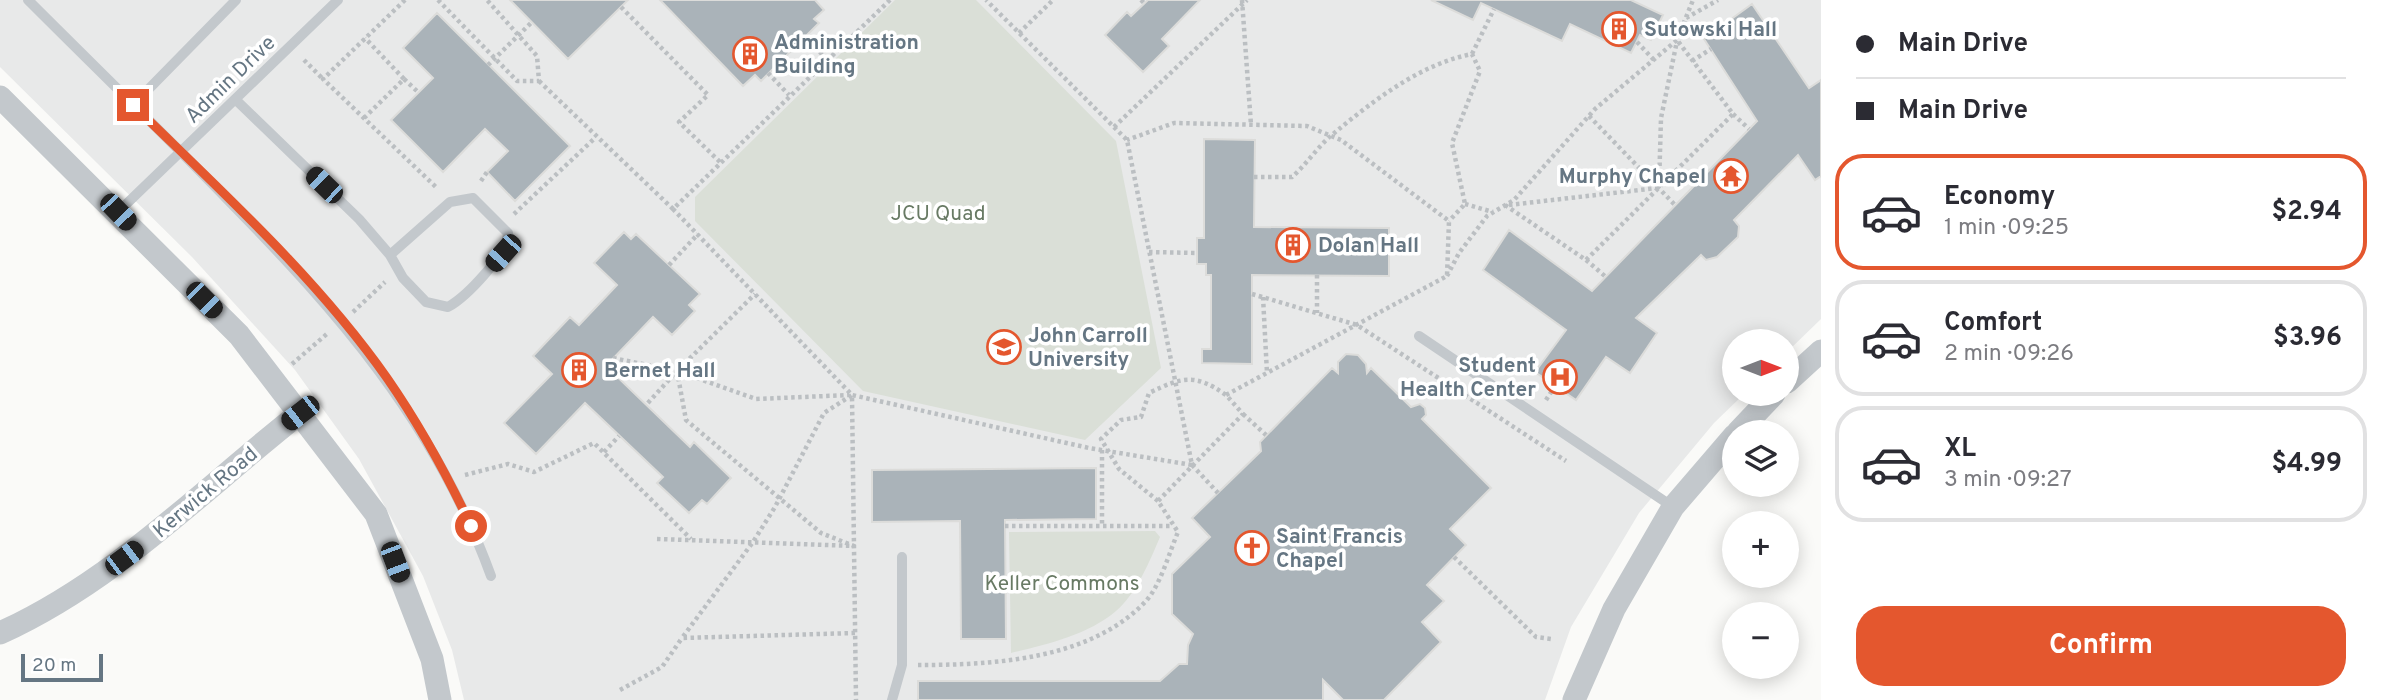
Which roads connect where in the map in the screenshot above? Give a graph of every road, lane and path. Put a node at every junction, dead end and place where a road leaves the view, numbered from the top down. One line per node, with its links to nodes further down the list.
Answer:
1 (28, 0): 39 (lane)
2 (236, 0): 39 (lane)
3 (338, 0): 23 (lane, Admin Drive)
4 (405, 0): 20 (path)
5 (438, 0): 26 (path)
6 (487, 0): 18 (path)
7 (890, 0): 27 (path)
8 (986, 0): 17 (path)
9 (1053, 0): 17 (path)
10 (1693, 0): 15 (path)
11 (1718, 0): 15 (path)
12 (1244, 1): 43 (path); 44 (path)
13 (621, 7): 50 (path)
14 (1494, 9): 25 (path)
15 (1685, 18): 21 (path)
16 (532, 22): 18 (path)
17 (1019, 33): 44 (path)
18 (519, 35): 26 (path); 34 (path)
19 (806, 36): 27 (path)
20 (365, 38): 32 (path); 33 (path)
21 (1677, 40): 28 (path); 29 (path); 52 (path)
22 (1637, 42): 28 (path)
23 (290, 47): 32 (path); 38 (lane, Admin Drive)
24 (1711, 49): 29 (path)
25 (1472, 54): 46 (path); 54 (path)
26 (495, 58): 30 (path); 34 (path)
27 (827, 60): 36 (path)
28 (1654, 60): 41 (path)
29 (1692, 61): 40 (path)
30 (488, 65)
31 (768, 73): 36 (path)
32 (323, 79): 42 (path)
33 (404, 79): 35 (path); 42 (path)
34 (539, 81): 47 (path)
35 (418, 92)
36 (789, 95): 50 (path)
37 (0, 97): 58 (street)
38 (236, 100): 49 (lane, Admin Drive); 65 (lane)
39 (133, 105): 49 (lane)
40 (1732, 114): 45 (path); 52 (path)
41 (1589, 116): 52 (path); 55 (path)
42 (364, 118): 53 (path)
43 (1251, 125): 46 (path); 48 (path)
44 (1114, 128): 48 (path)
45 (1749, 128)
46 (1331, 135): 51 (path); 60 (path)
47 (595, 138): 57 (path); 61 (path)
48 (1127, 140): 63 (path)
49 (182, 152): 58 (lane, Admin Drive); 97 (lane)
50 (721, 163): 57 (path)
51 (1254, 177)
52 (1659, 187): 55 (path); 56 (path); 66 (path)
53 (450, 202): 61 (lane); 65 (lane)
54 (1465, 204): 59 (path); 60 (path)
55 (1505, 205): 59 (path); 66 (path)
56 (1675, 205)
57 (673, 209): 62 (path)
58 (118, 212): 87 (street)
59 (1493, 212): 69 (path)
60 (1449, 221): 69 (path)
61 (501, 225): 65 (lane)
62 (698, 234): 67 (path); 71 (path)
63 (1149, 252): 64 (path); 82 (path)
64 (1197, 253)
65 (390, 255)
66 (1586, 260): 70 (path)
67 (669, 265)
68 (1317, 275): 74 (path)
69 (1447, 276): 75 (path)
70 (1606, 277)
71 (755, 294): 79 (path); 83 (path)
72 (1252, 294): 73 (path)
73 (1263, 298): 74 (path); 81 (path)
74 (1317, 313): 75 (path)
75 (1357, 324): 81 (path); 96 (path)
76 (1419, 336): 101 (lane)
77 (1821, 351): 80 (street)
78 (613, 358): 79 (path)
79 (677, 371): 83 (path); 85 (path); 99 (path)
80 (1799, 371)
81 (1267, 373): 84 (path)
82 (1175, 381): 84 (path); 93 (path); 95 (path)
83 (852, 395): 93 (path); 99 (path); 108 (path)
84 (1226, 395): 88 (path)
85 (646, 405)
86 (1763, 406): 89 (street)
87 (300, 413): 112 (street, Kerwick Road); 118 (street)
88 (1243, 414): 90 (path); 95 (path)
89 (1749, 420)
90 (1266, 435)
91 (619, 436): 94 (path)
92 (1722, 450): 101 (street)
93 (1105, 451): 95 (path); 100 (path); 103 (path)
94 (604, 453): 97 (path); 106 (path)
95 (1192, 465): 98 (path); 100 (path)
96 (1574, 467)
97 (449, 479): 111 (lane)
98 (1218, 493)
99 (779, 499): 107 (path); 108 (path)
100 (1158, 501): 104 (path)
101 (1674, 507): 121 (street)
102 (1006, 526): 103 (path)
103 (1102, 526): 104 (path)
104 (1174, 526): 116 (path)
105 (657, 539): 106 (path)
106 (691, 540): 107 (path)
107 (753, 542): 108 (path); 114 (path)
108 (854, 546): 113 (path)
109 (902, 557): 116 (lane)
110 (1454, 557): 115 (path)
111 (491, 576)
112 (0, 633)
113 (855, 633): 114 (path); 119 (path)
114 (682, 638): 117 (path)
115 (1551, 639)
116 (902, 665): 120 (lane)
117 (620, 690)
118 (440, 700)
119 (856, 700)
120 (892, 700)
121 (1574, 700)

